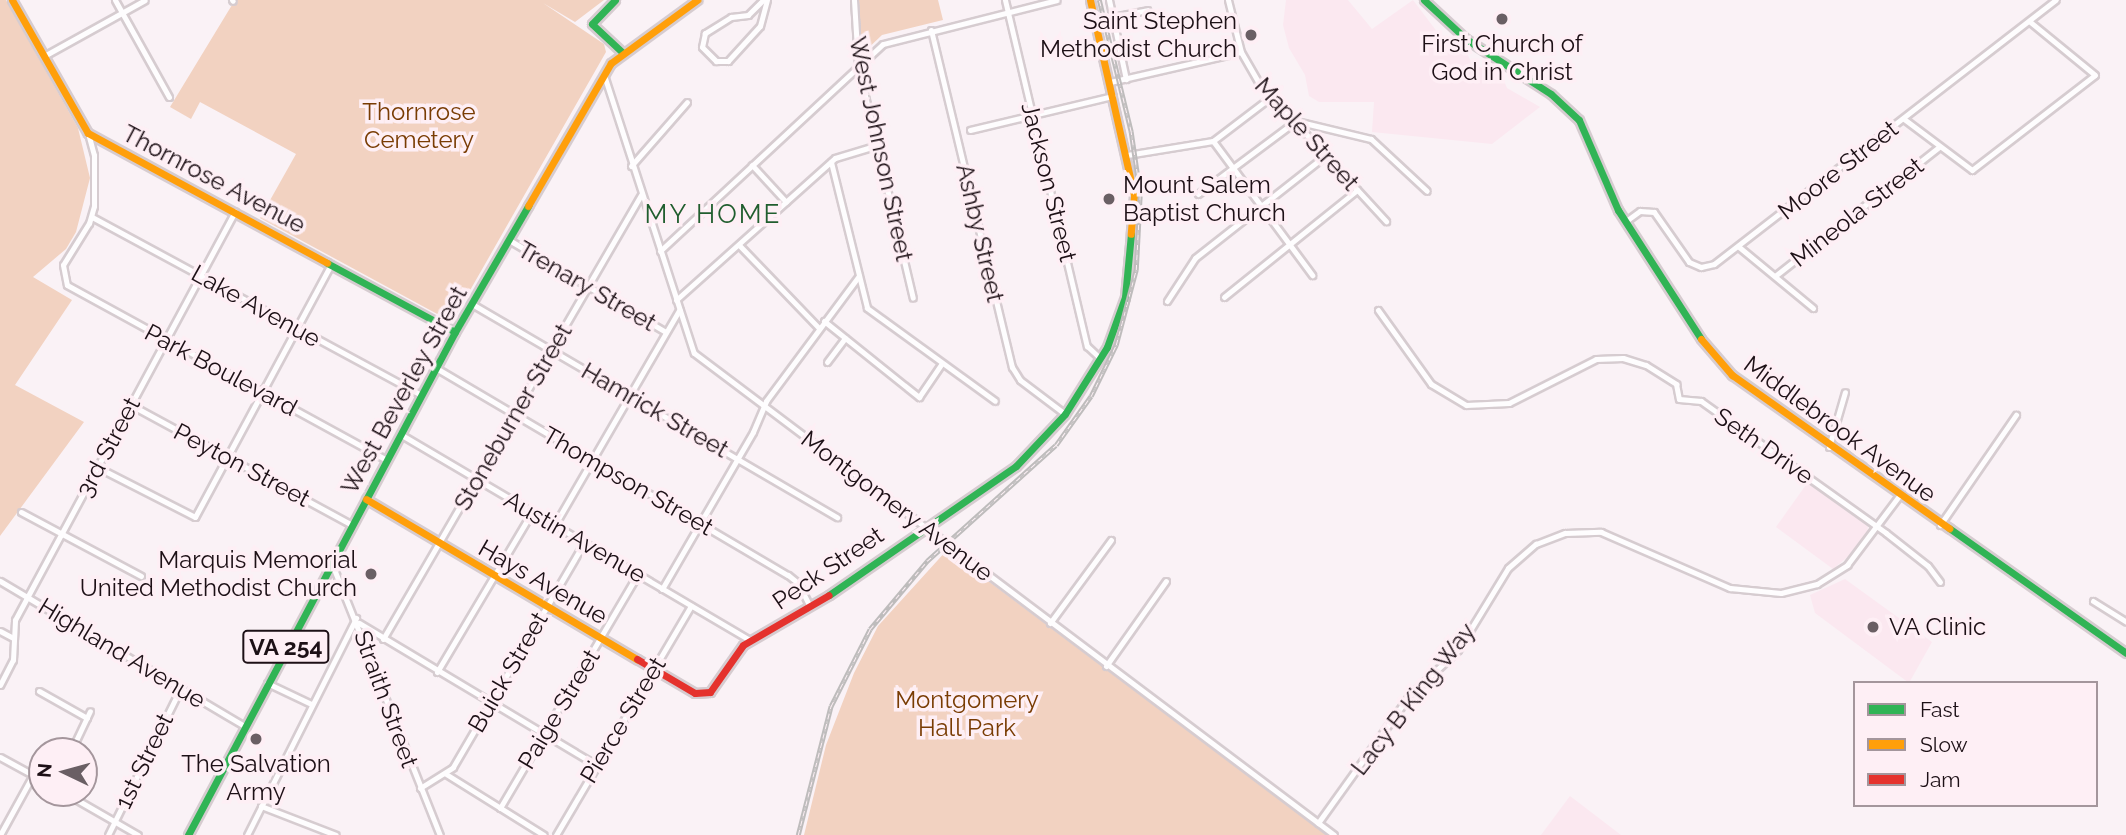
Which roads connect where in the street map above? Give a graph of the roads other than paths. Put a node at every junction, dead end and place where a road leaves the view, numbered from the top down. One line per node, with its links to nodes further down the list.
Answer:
1 (12, 0): 23 (main road, Thornrose Avenue)
2 (115, 0): 17 (street)
3 (145, 0): 17 (street)
4 (615, 0): 21 (main road)
5 (697, 0): 21 (main road, West Beverley Street / VA 254)
6 (765, 0): 6 (street)
7 (854, 0): 24 (street, West Johnson Street)
8 (1005, 0): 16 (street, Jackson Street)
9 (1057, 0): 16 (street)
10 (1090, 0): 27 (main road, Peck Street)
11 (1108, 0): 18 (street)
12 (1228, 0): 22 (street, Maple Street)
13 (1424, 0): 55 (main road, Middlebrook Avenue)
14 (2056, 0): 19 (street, Moore Street)
15 (1147, 10): 18 (street)
16 (1008, 12): 20 (street); 32 (street, Jackson Street)
17 (122, 13): 23 (street); 29 (street)
18 (1112, 18): 26 (street)
19 (2029, 21): 33 (street, Moore Street); 39 (street)
20 (931, 30): 24 (street); 94 (street, Ashby Street)
21 (622, 52): 25 (main road, West Beverley Street / VA 254)
22 (1241, 52): 26 (street); 30 (street, Maple Street)
23 (44, 55): 36 (main road, Thornrose Avenue)
24 (859, 66): 38 (street, West Johnson Street); 43 (street)
25 (604, 75): 44 (street, Montgomery Avenue); 56 (main road, West Beverley Street / VA 254)
26 (1126, 79): 27 (street)
27 (1110, 82): 28 (main road, Peck Street)
28 (1113, 96): 32 (street); 40 (main road, Peck Street)
29 (169, 97)
30 (1271, 97): 34 (street, Maple Street); 37 (street)
31 (688, 102): 44 (street)
32 (1033, 115): 35 (street); 83 (street, Jackson Street)
33 (1904, 118): 39 (street); 59 (street, Moore Street)
34 (1296, 121): 41 (street, Maple Street); 45 (street); 47 (street)
35 (970, 130)
36 (88, 133): 52 (main road, Thornrose Avenue); 53 (street)
37 (1213, 140): 40 (street); 45 (street)
38 (878, 145): 42 (street); 68 (street, West Johnson Street)
39 (1939, 147): 65 (street, Mineola Street)
40 (1128, 155): 83 (main road, Peck Street)
41 (1326, 155): 46 (street, Maple Street); 51 (street)
42 (831, 162): 50 (street); 64 (street)
43 (752, 165): 50 (street); 60 (street)
44 (631, 166): 49 (street, Montgomery Avenue)
45 (1233, 169): 48 (street); 51 (street)
46 (1357, 190): 54 (street, Maple Street); 57 (street)
47 (1427, 191)
48 (1198, 194)
49 (641, 195): 60 (street, Montgomery Avenue); 66 (street, Stoneburner Street)
50 (786, 202): 58 (street)
51 (1260, 207): 57 (street); 70 (street)
52 (235, 212): 61 (main road, Thornrose Avenue); 62 (street, 3rd Street)
53 (92, 217): 62 (street, Lake Avenue); 81 (street, Park Boulevard)
54 (1386, 221)
55 (1626, 221): 59 (street, Moore Street); 98 (main road, Middlebrook Avenue)
56 (509, 240): 66 (street, Trenary Street); 71 (main road, West Beverley Street / VA 254)
57 (1289, 244): 63 (street); 67 (street)
58 (739, 245): 69 (street); 77 (street)
59 (1740, 247): 65 (street)
60 (660, 251): 69 (street, Montgomery Avenue)
61 (331, 264): 76 (street); 78 (main road, Thornrose Avenue)
62 (201, 275): 76 (street, Lake Avenue); 81 (street, 3rd Street)
63 (1312, 275)
64 (859, 276): 75 (street); 85 (street)
65 (1775, 276): 72 (street)
66 (588, 286): 79 (street, Trenary Street); 82 (street, Stoneburner Street)
67 (1224, 297)
68 (913, 298)
69 (676, 300): 73 (street, Montgomery Avenue)
70 (1167, 301)
71 (472, 304): 78 (main road, West Beverley Street / VA 254); 82 (street, Hamrick Street)
72 (1813, 308)
73 (679, 310): 79 (street); 93 (street, Montgomery Avenue)
74 (1378, 310): 115 (street, Seth Drive)
75 (824, 321): 77 (street); 80 (street)
76 (297, 327): 87 (street); 89 (street, Lake Avenue)
77 (819, 328): 93 (street)
78 (456, 332): 86 (main road, West Beverley Street / VA 254)
79 (666, 332): 90 (street)
80 (845, 338): 84 (street); 85 (street)
81 (166, 340): 87 (street, Park Boulevard); 92 (street, 3rd Street)
82 (552, 350): 90 (street, Hamrick Street); 95 (street, Stoneburner Street)
83 (1100, 358): 94 (main road, Peck Street)
84 (827, 362)
85 (942, 363): 91 (street)
86 (436, 368): 89 (main road, West Beverley Street / VA 254); 95 (street, Thompson Street)
87 (262, 392): 99 (street); 101 (street, Park Boulevard)
88 (1845, 392): 98 (street)
89 (421, 396): 97 (main road, West Beverley Street / VA 254)
90 (629, 396): 100 (street, Hamrick Street); 102 (street)
91 (995, 401)
92 (131, 405): 99 (street, Peyton Street); 103 (street, 3rd Street)
93 (765, 405): 100 (street); 114 (street, Montgomery Avenue)
94 (1065, 414): 114 (main road, Peck Street)
95 (514, 415): 102 (street, Thompson Street); 104 (street, Stoneburner Street)
96 (2016, 415): 112 (street)
97 (400, 434): 101 (main road, West Beverley Street / VA 254); 104 (street, Austin Avenue)
98 (1829, 447): 105 (main road, Middlebrook Avenue)
99 (227, 457): 103 (street); 111 (street, Peyton Street)
100 (737, 459): 109 (street, Hamrick Street); 110 (street)
101 (387, 460): 106 (main road, West Beverley Street / VA 254)
102 (592, 460): 110 (street, Thompson Street); 113 (street)
103 (97, 467): 116 (street, 3rd Street)
104 (478, 480): 108 (street, Austin Avenue); 119 (street, Stoneburner Street)
105 (1899, 496): 112 (main road, Middlebrook Avenue); 115 (street, Lacy B King Way)
106 (366, 499): 111 (main road, West Beverley Street / VA 254); 119 (main road, Hays Avenue)
107 (21, 512): 116 (street)
108 (532, 512): 113 (street, Austin Avenue); 122 (street)
109 (837, 517)
110 (700, 524): 127 (street); 130 (street, Thompson Street)
111 (352, 525): 120 (main road, West Beverley Street / VA 254)
112 (1940, 525): 141 (main road, Middlebrook Avenue)
113 (554, 526): 118 (street, Austin Avenue)
114 (926, 527): 130 (main road, Peck Street); 135 (street, Montgomery Avenue)
115 (1878, 527): 126 (street, Seth Drive); 167 (street, Lacy B King Way)
116 (62, 533): 123 (street); 128 (street, 3rd Street)
117 (1111, 540): 135 (street)
118 (584, 542): 121 (street, Austin Avenue); 131 (street, Buick Street)
119 (440, 543): 122 (main road, Hays Avenue); 139 (street, Stoneburner Street)
120 (332, 564): 133 (street, Straith Street); 145 (main road, West Beverley Street / VA 254)
121 (638, 574): 127 (street, Austin Avenue); 138 (street, Paige Street)
122 (494, 575): 131 (main road, Hays Avenue); 144 (street)
123 (141, 576)
124 (0, 581): 128 (street, Highland Avenue)
125 (1166, 581): 142 (street)
126 (1940, 582)
127 (662, 589): 132 (street, Austin Avenue)
128 (27, 597): 137 (street, 3rd Street); 147 (street, Highland Avenue)
129 (2092, 601): 134 (street)
130 (809, 605): 140 (main road, Peck Street)
131 (547, 606): 138 (main road, Hays Avenue); 150 (street, Buick Street)
132 (691, 606): 140 (street, Austin Avenue); 143 (street, Pierce Street)
133 (357, 620): 139 (street); 151 (street); 162 (street, Straith Street)
134 (2126, 622)
135 (1050, 623): 142 (street, Montgomery Avenue)
136 (0, 631): 137 (street)
137 (13, 638): 146 (street, 3rd Street)
138 (601, 638): 143 (main road, Hays Avenue); 155 (street, Paige Street)
139 (383, 639): 144 (street)
140 (751, 641): 149 (main road, Peck Street)
141 (2126, 653)
142 (1106, 666): 167 (street, Montgomery Avenue)
143 (653, 669): 149 (main road, Hays Avenue); 158 (street, Pierce Street)
144 (437, 672): 150 (street)
145 (266, 683): 151 (street); 154 (main road, West Beverley Street / VA 254)
146 (0, 685)
147 (181, 687): 154 (street, Highland Avenue); 166 (street, 1st Street)
148 (39, 691): 153 (street)
149 (702, 695)
150 (490, 703): 155 (street); 160 (street, Buick Street)
151 (312, 704): 163 (street)
152 (90, 711): 153 (street)
153 (87, 718): 156 (street)
154 (243, 725): 171 (main road, West Beverley Street / VA 254)
155 (544, 735): 158 (street); 165 (street, Paige Street)
156 (78, 737)
157 (0, 757): 159 (street)
158 (597, 765): 176 (street, Pierce Street)
159 (28, 772)
160 (446, 774): 162 (street, Buick Street); 165 (street)
161 (28, 784): 168 (street)
162 (420, 788): 174 (street, Straith Street)
163 (261, 806): 172 (street); 173 (street)
164 (90, 807): 166 (street)
165 (500, 808): 175 (street)
166 (115, 821): 169 (street, 1st Street); 170 (street)
167 (1318, 823): 177 (street, Montgomery Avenue)
168 (0, 835)
169 (108, 835)
170 (138, 835)
171 (188, 835)
172 (247, 835)
173 (335, 835)
174 (440, 835)
175 (544, 835)
176 (556, 835)
177 (1334, 835)

